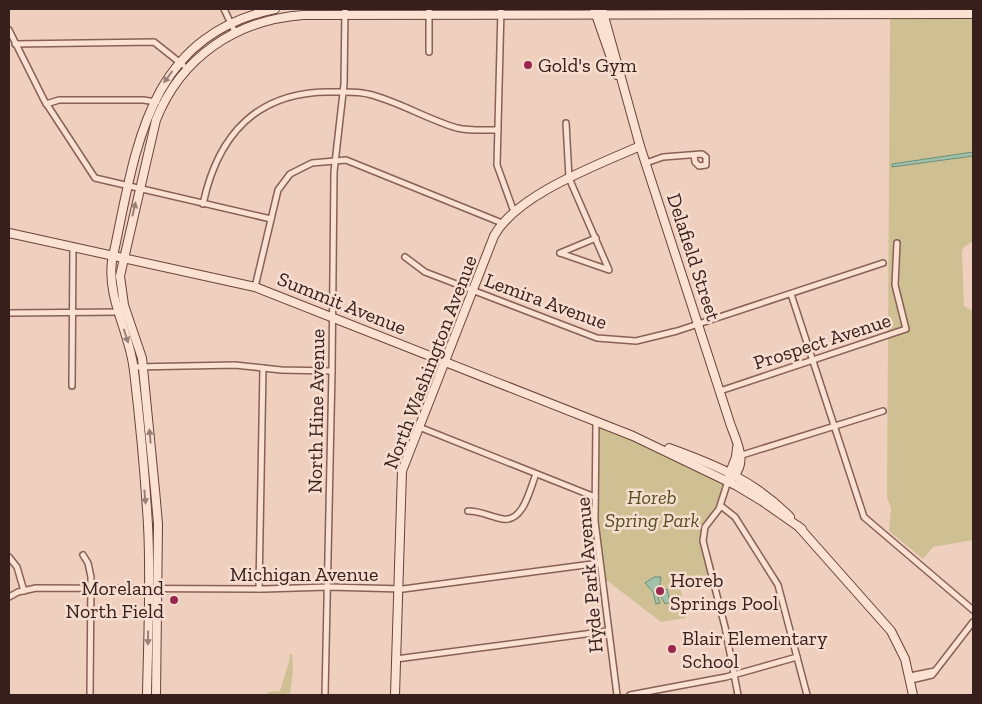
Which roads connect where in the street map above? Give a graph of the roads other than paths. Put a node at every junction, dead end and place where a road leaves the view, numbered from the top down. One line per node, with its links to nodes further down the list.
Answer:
1 (224, 9): 19 (street)
2 (275, 9): 19 (street)
3 (768, 11): 14 (street); 15 (street)
4 (345, 12): 5 (street); 21 (street); 27 (street, North Hine Avenue)
5 (364, 12): 6 (street)
6 (429, 12): 7 (street); 24 (street)
7 (501, 12): 8 (street); 32 (street)
8 (535, 12): 9 (street)
9 (566, 12): 10 (street)
10 (595, 12): 11 (street); 22 (street, Delafield Street)
11 (603, 12): 12 (street); 22 (street, Delafield Street)
12 (640, 12): 13 (street)
13 (664, 12): 14 (street)
14 (716, 12)
15 (812, 12): 16 (street)
16 (866, 12): 17 (street)
17 (954, 12): 18 (street)
18 (973, 14)
19 (231, 24): 21 (street); 25 (street)
20 (9, 30): 23 (street)
21 (235, 32): 26 (street)
22 (607, 37): 33 (street, Delafield Street)
23 (15, 44): 25 (street); 29 (street)
24 (429, 52)
25 (179, 62): 26 (street); 28 (street, one-way to 28)
26 (186, 69): 30 (street)
27 (344, 92): 32 (street); 35 (street, North Hine Avenue); 40 (street)
28 (153, 101): 29 (street); 30 (street); 38 (street)
29 (46, 104): 38 (street)
30 (162, 104): 39 (street)
31 (566, 123): 37 (street)
32 (498, 130): 41 (street)
33 (640, 146): 36 (street, Delafield Street); 37 (street)
34 (694, 155): 36 (street)
35 (335, 160): 42 (street); 43 (street); 63 (street, North Hine Avenue)
36 (646, 163): 64 (street, Delafield Street)
37 (570, 178): 41 (street); 47 (street)
38 (129, 187): 39 (street); 44 (street)
39 (138, 189): 40 (street); 45 (street, one-way to 39)
40 (204, 204): 42 (street)
41 (514, 212): 43 (street)
42 (271, 219): 56 (street)
43 (502, 223): 57 (street, North Washington Avenue)
44 (120, 226): 45 (street); 50 (street)
45 (129, 228): 51 (street)
46 (9, 233): 49 (street, Summit Avenue)
47 (596, 238): 47 (street)
48 (897, 244): 65 (street, Prospect Avenue)
49 (73, 246): 50 (street, Summit Avenue); 62 (street)
50 (114, 255): 51 (street, Summit Avenue); 54 (street)
51 (123, 257): 55 (street); 56 (street, Summit Avenue)
52 (405, 257): 57 (street, Lemira Avenue)
53 (883, 263): 58 (street, Lemira Avenue)
54 (111, 283): 55 (street); 60 (street)
55 (120, 283): 59 (street)
56 (255, 287): 63 (street, Summit Avenue)
57 (473, 291): 64 (street, Lemira Avenue); 66 (street, North Washington Avenue)
58 (791, 294): 64 (street, Lemira Avenue); 65 (street)
59 (126, 311): 60 (street); 67 (street)
60 (117, 312): 62 (street); 68 (street, one-way to 68)
61 (9, 313): 62 (street)
62 (72, 313): 71 (street)
63 (332, 317): 66 (street, Summit Avenue); 70 (street, North Hine Avenue)
64 (700, 324): 72 (street, Delafield Street)
65 (812, 360): 72 (street, Prospect Avenue); 75 (street)
66 (445, 362): 74 (street, Summit Avenue); 76 (street, North Washington Avenue)
67 (143, 366): 68 (street); 69 (street); 90 (street, one-way to 67)
68 (134, 367): 89 (street, one-way to 89)
69 (263, 368): 70 (street); 96 (street)
70 (332, 371): 92 (street, North Hine Avenue)
71 (72, 386)
72 (720, 391): 77 (street, Delafield Street)
73 (883, 411): 75 (street)
74 (596, 422): 78 (street, Summit Avenue); 83 (street, Hyde Park Avenue)
75 (834, 427): 79 (street); 100 (street)
76 (419, 428): 81 (street); 97 (street, North Washington Avenue)
77 (737, 441): 79 (street, Delafield Street); 80 (street)
78 (650, 444): 80 (street, Summit Avenue); 82 (street, Summit Avenue)
79 (742, 455): 80 (street)
80 (733, 473): 82 (street); 86 (street)
81 (536, 474): 83 (street); 85 (street)
82 (728, 482): 84 (street); 86 (street)
83 (595, 497): 91 (street, Hyde Park Avenue)
84 (721, 506): 105 (street); 107 (street)
85 (468, 511)
86 (802, 529): 108 (street)
87 (83, 555): 93 (street)
88 (9, 557): 98 (street)
89 (149, 563): 90 (street); 94 (street)
90 (158, 563): 95 (street)
91 (600, 563): 97 (street, Michigan Avenue); 104 (street, Hyde Park Avenue)
92 (328, 587): 96 (street, Michigan Avenue); 97 (street, Michigan Avenue); 112 (street, North Hine Avenue)
93 (91, 589): 94 (street, Michigan Avenue); 98 (street, Michigan Avenue); 109 (street)
94 (148, 589): 95 (street, Michigan Avenue); 101 (street)
95 (157, 589): 96 (street, Michigan Avenue); 102 (street)
96 (259, 589)
97 (398, 589): 106 (street, North Washington Avenue)
98 (24, 591): 99 (street, Michigan Avenue)
99 (9, 597)
100 (973, 610)
101 (148, 618): 102 (street); 110 (street, one-way to 110)
102 (157, 618): 111 (street)
103 (973, 622): 108 (street)
104 (608, 631): 106 (street); 114 (street, Hyde Park Avenue)
105 (797, 657): 107 (street); 117 (street)
106 (396, 659): 113 (street, North Washington Avenue)
107 (734, 674): 115 (street); 116 (street)
108 (910, 678): 118 (street)
109 (90, 695)
110 (147, 695)
111 (156, 695)
112 (325, 695)
113 (395, 695)
114 (616, 695)
115 (630, 695)
116 (738, 695)
117 (807, 695)
118 (913, 695)

